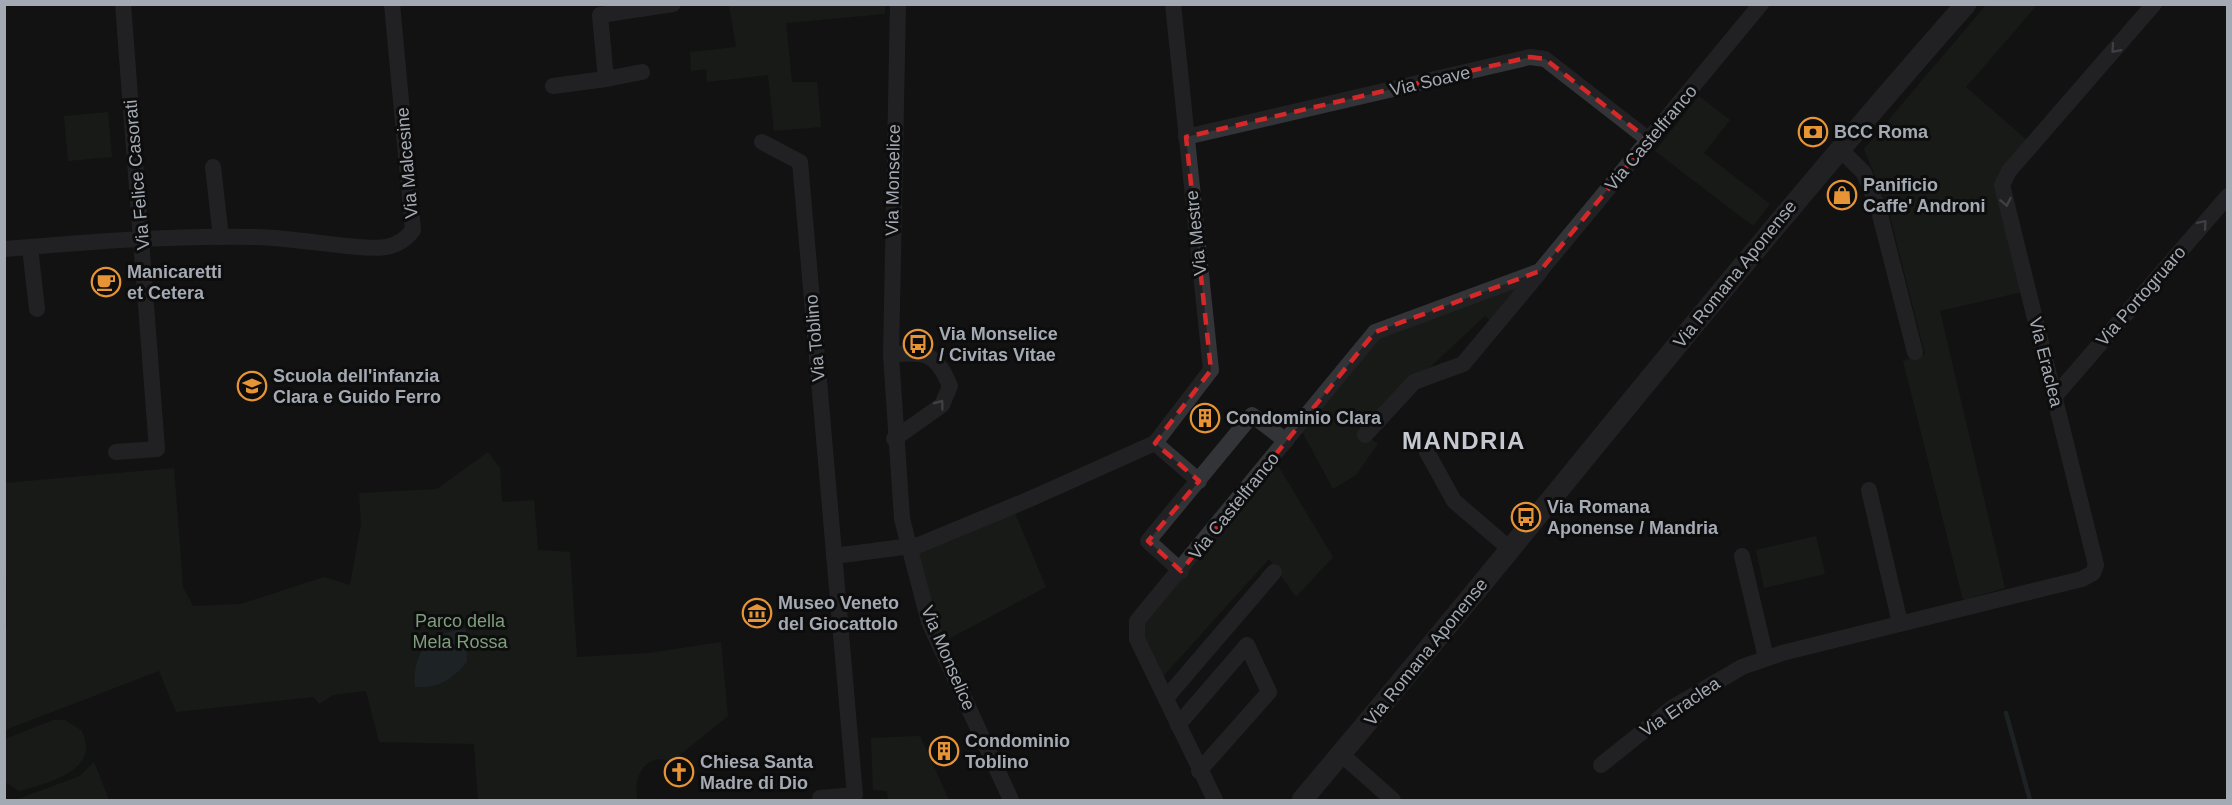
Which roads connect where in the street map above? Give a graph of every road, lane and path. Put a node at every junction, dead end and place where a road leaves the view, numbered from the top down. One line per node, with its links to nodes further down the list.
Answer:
1 (123, 4): 19 (street, Via Felice Casorati)
2 (392, 4): 18 (street, Via Malcesine)
3 (673, 4): 10 (street)
4 (898, 4): 25 (street, Via Monselice)
5 (1173, 4): 12 (street, Via Mestre)
6 (1761, 4): 13 (street, Via Castelfranco)
7 (1966, 4): 15 (street, Via Romana Aponense)
8 (2154, 4): 26 (street, Via Eraclea, one-way to 26)
9 (642, 72): 10 (street)
10 (606, 79): 11 (street)
11 (553, 86)
12 (1186, 137): 13 (street, Via Soave); 30 (street, Via Mestre)
13 (1649, 140): 22 (street, Via Castelfranco)
14 (762, 142): 37 (street, Via Toblino)
15 (1839, 148): 24 (street); 36 (street, Via Romana Aponense)
16 (213, 166): 18 (street)
17 (2228, 196): 26 (street, Via Portogruaro, one-way to 17)
18 (221, 237): 19 (street, Via Malcesine)
19 (142, 239): 20 (street, Via Malcesine); 31 (street, Via Felice Casorati)
20 (30, 247): 21 (street, Via Malcesine); 23 (street)
21 (4, 249)
22 (1540, 271): 27 (street, Via Castelfranco); 29 (street, Via Castelfranco)
23 (37, 309)
24 (1915, 352)
25 (891, 355): 28 (street, Via Monselice); 28 (street, one-way to 25)
26 (2055, 396): 42 (street, Via Eraclea)
27 (1365, 435)
28 (894, 439): 35 (street, Via Monselice)
29 (1286, 441): 33 (street, Via Castelfranco); 39 (street, Via Castelfranco)
30 (1155, 443): 33 (street); 35 (street, Via Mestre)
31 (116, 452)
32 (1427, 452): 36 (street)
33 (1199, 481): 39 (street, Via Castelfranco)
34 (1869, 490): 42 (street)
35 (908, 547): 37 (street); 51 (street, Via Monselice)
36 (1510, 549): 47 (street, Via Romana Aponense)
37 (834, 556): 50 (street, Via Toblino)
38 (1742, 556): 44 (street)
39 (1181, 571): 45 (street, Via Castelfranco)
40 (1274, 572): 41 (street)
41 (1233, 620): 43 (street); 45 (street)
42 (1900, 623): 44 (street, Via Eraclea)
43 (1246, 645): 46 (street); 49 (street)
44 (1766, 658): 48 (street, Via Eraclea)
45 (1166, 698): 46 (street, Via Castelfranco)
46 (1178, 725): 49 (street, Via Castelfranco)
47 (1341, 754): 53 (street, Via Romana Aponense); 54 (street)
48 (1601, 765)
49 (1199, 771): 52 (street, Via Castelfranco)
50 (820, 801)
51 (1011, 801)
52 (1215, 801)
53 (1302, 801)
54 (1393, 801)

